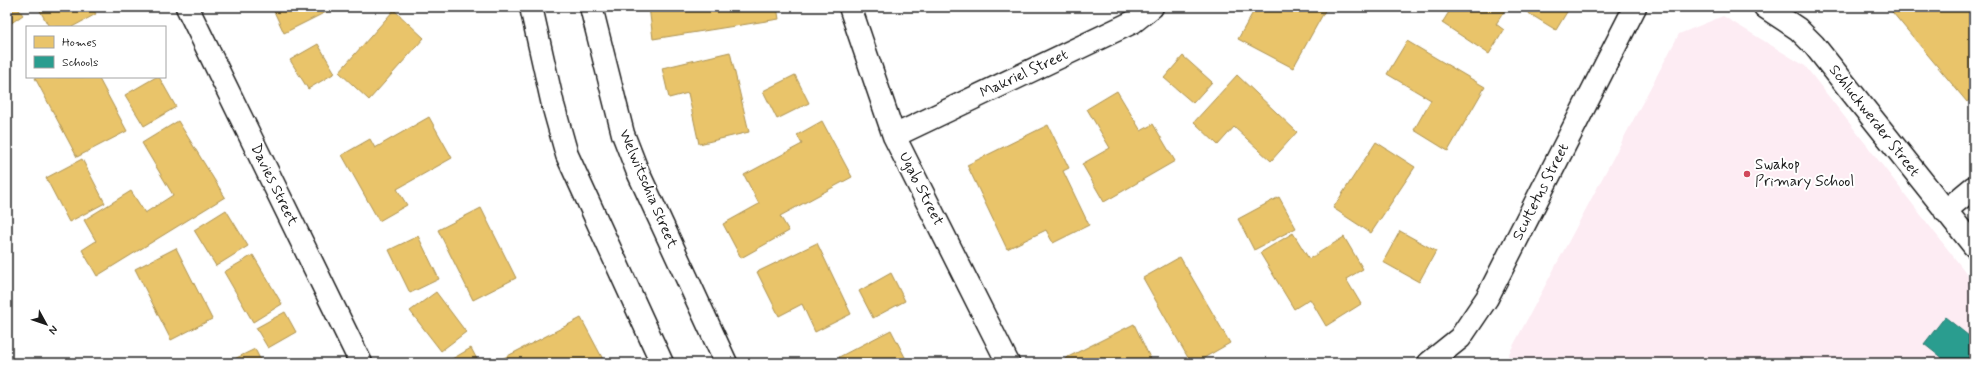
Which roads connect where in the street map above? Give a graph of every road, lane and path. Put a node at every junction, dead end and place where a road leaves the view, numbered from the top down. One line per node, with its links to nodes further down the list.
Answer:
1 (187, 7): 12 (street, Davies Street)
2 (531, 7): 13 (street)
3 (591, 7): 14 (street, Welwitschia Street)
4 (850, 7): 8 (street, Ugab Street)
5 (1152, 7): 8 (street, Makriel Street)
6 (1635, 7): 16 (street, Scultetus Street)
7 (1765, 7): 10 (street, Schluckwerder Street)
8 (894, 136): 15 (street, Ugab Street)
9 (1974, 187): 10 (street)
10 (1945, 211): 11 (street, Schluckwerder Street)
11 (1974, 246)
12 (362, 363)
13 (662, 363)
14 (726, 363)
15 (1008, 363)
16 (1429, 363)

